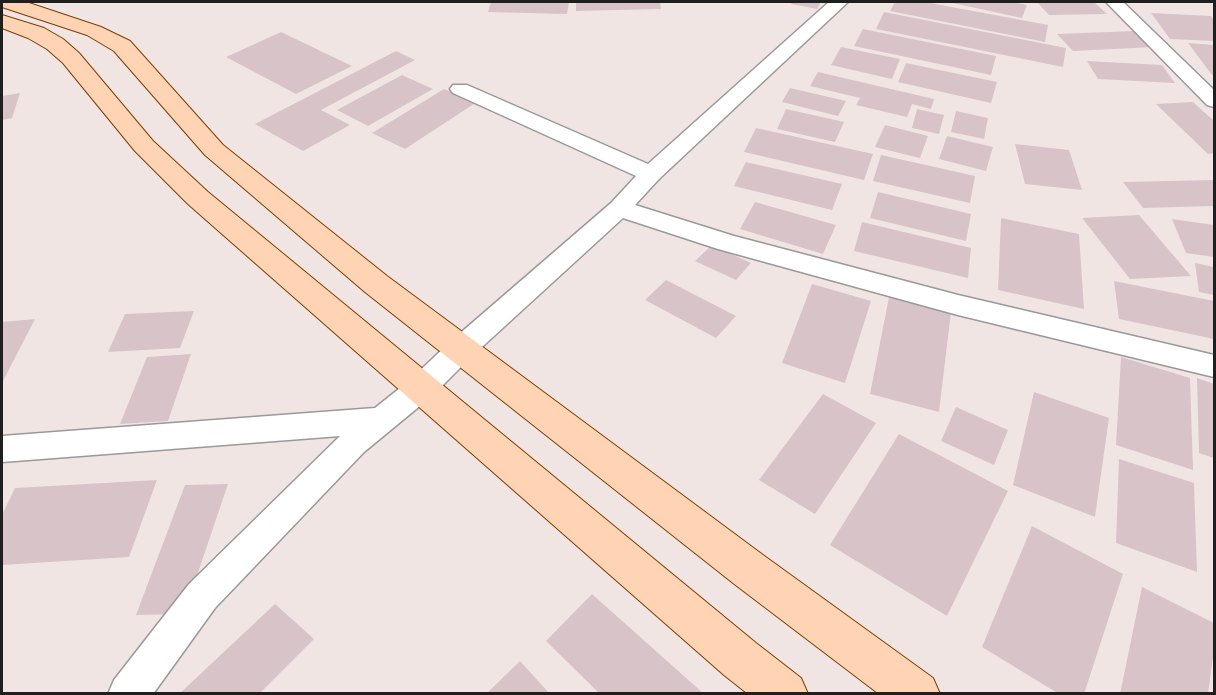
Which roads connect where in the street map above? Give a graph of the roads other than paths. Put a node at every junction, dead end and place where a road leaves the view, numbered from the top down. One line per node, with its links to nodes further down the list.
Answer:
1 (7, 2): 9 (main road)
2 (839, 2): 7 (street)
3 (1114, 2): 6 (street)
4 (2, 21): 11 (main road)
5 (460, 89): 7 (street)
6 (1211, 95)
7 (651, 174): 8 (street)
8 (619, 208): 9 (street); 10 (street)
9 (460, 350): 11 (street); 16 (main road)
10 (1215, 366)
11 (422, 388): 12 (street); 15 (main road)
12 (382, 420): 13 (street); 14 (street)
13 (2, 449)
14 (128, 693)
15 (785, 693)
16 (917, 693)

